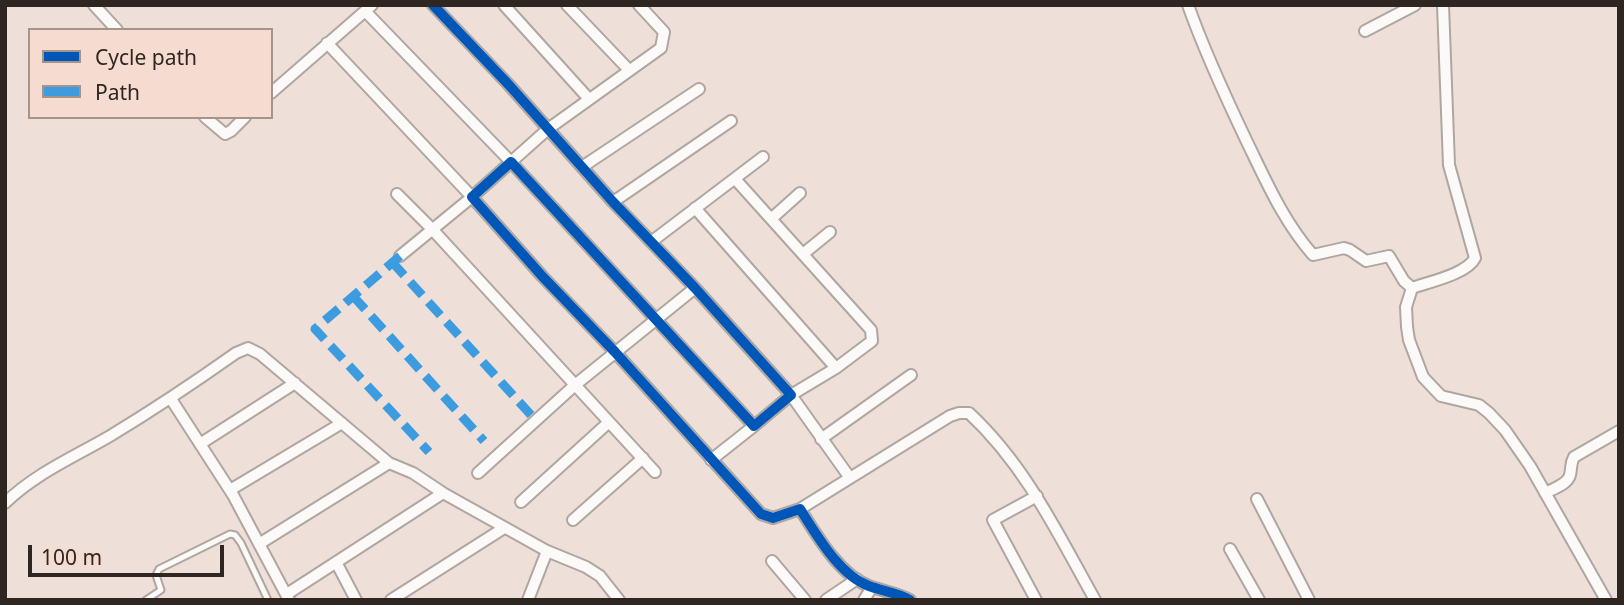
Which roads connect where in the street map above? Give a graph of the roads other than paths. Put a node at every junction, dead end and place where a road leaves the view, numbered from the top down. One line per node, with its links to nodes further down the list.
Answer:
1 (94, 5): 10 (street)
2 (433, 5): 20 (street)
3 (504, 5): 16 (street)
4 (567, 5): 13 (street)
5 (639, 5): 13 (street)
6 (1188, 5): 37 (street)
7 (1415, 5): 11 (street)
8 (1443, 5): 37 (street)
9 (369, 8): 12 (street); 22 (street)
10 (115, 28)
11 (1365, 31)
12 (327, 43): 15 (street); 27 (street)
13 (629, 70): 16 (street)
14 (699, 89): 23 (street)
15 (273, 91)
16 (589, 99): 20 (street)
17 (207, 119): 18 (street)
18 (243, 119)
19 (731, 121): 28 (street)
20 (548, 129): 22 (street); 23 (street)
21 (763, 157): 24 (street)
22 (511, 162): 27 (street); 38 (street)
23 (582, 167): 28 (street)
24 (736, 180): 29 (street); 30 (street)
25 (800, 192): 30 (street)
26 (397, 194): 31 (street)
27 (472, 197): 31 (street); 39 (street)
28 (613, 202): 33 (street)
29 (695, 208): 33 (street); 40 (street)
30 (771, 219): 34 (street)
31 (432, 229): 35 (street); 43 (street)
32 (830, 232): 34 (street)
33 (651, 242): 36 (street)
34 (803, 254): 40 (street)
35 (400, 256)
36 (695, 288): 38 (street); 44 (street)
37 (1412, 288): 59 (street)
38 (656, 319): 39 (street); 48 (street)
39 (615, 352): 43 (street); 53 (street)
40 (836, 368): 44 (street)
41 (911, 375): 50 (street)
42 (295, 383): 45 (street); 47 (street); 51 (street)
43 (575, 385): 46 (street); 56 (street)
44 (791, 395): 48 (street); 50 (street)
45 (171, 398): 51 (street); 64 (street)
46 (609, 422): 52 (street); 63 (street)
47 (342, 423): 54 (street); 58 (street)
48 (754, 426): 53 (street)
49 (1619, 431): 59 (street)
50 (821, 439): 57 (street)
51 (200, 443): 58 (street)
52 (643, 458): 55 (street); 66 (street)
53 (711, 460): 65 (street)
54 (389, 463): 60 (street); 68 (street)
55 (655, 472)
56 (478, 473)
57 (850, 478): 61 (street); 65 (street)
58 (230, 490): 68 (street)
59 (1545, 493): 90 (street)
60 (443, 494): 67 (street); 72 (street)
61 (1037, 496): 86 (street); 87 (street)
62 (1257, 499): 89 (street)
63 (521, 502)
64 (5, 503)
65 (800, 509): 73 (street)
66 (573, 520)
67 (504, 527): 70 (street); 80 (street)
68 (259, 544): 75 (street)
69 (1230, 549): 88 (street)
70 (547, 551): 76 (street); 81 (street)
71 (772, 561): 82 (street)
72 (336, 562): 75 (street); 79 (street)
73 (857, 579): 74 (street); 83 (street)
74 (872, 587): 84 (street); 85 (street)
75 (288, 597)
76 (529, 599)
77 (146, 600): 78 (lane)
78 (268, 600)
79 (356, 600)
80 (391, 600)
81 (619, 600)
82 (805, 600)
83 (826, 600)
84 (864, 600)
85 (910, 600)
86 (1036, 600)
87 (1095, 600)
88 (1259, 600)
89 (1309, 600)
90 (1606, 600)

